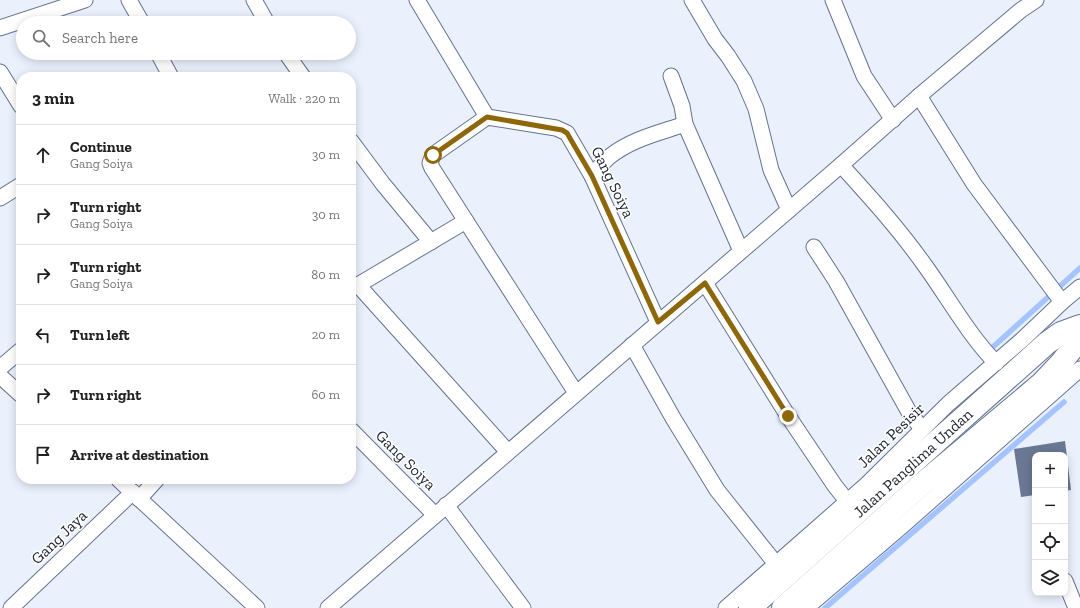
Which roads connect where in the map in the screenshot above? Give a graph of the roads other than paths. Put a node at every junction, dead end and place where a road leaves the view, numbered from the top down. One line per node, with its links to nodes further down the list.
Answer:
1 (85, 0): 9 (street)
2 (129, 0): 10 (street)
3 (254, 0): 11 (street)
4 (418, 0): 22 (street)
5 (692, 0): 30 (street)
6 (833, 0): 23 (street)
7 (1036, 0): 8 (street)
8 (1018, 5): 20 (street)
9 (36, 16)
10 (138, 16)
11 (263, 16)
12 (16, 23): 13 (street)
13 (0, 28)
14 (162, 60): 17 (street)
15 (291, 60): 18 (street)
16 (0, 72): 21 (street)
17 (169, 72)
18 (299, 72)
19 (671, 76): 24 (street)
20 (919, 96): 23 (street); 39 (street)
21 (16, 98)
22 (487, 117): 27 (street, Gang Soiya); 31 (street)
23 (893, 120): 26 (street)
24 (685, 124): 27 (street); 34 (street)
25 (356, 148): 32 (street)
26 (841, 165): 30 (street); 44 (street)
27 (592, 176): 40 (street, Gang Soiya)
28 (16, 188): 29 (street)
29 (0, 198)
30 (788, 210): 34 (street)
31 (466, 221): 32 (street); 50 (street)
32 (431, 242): 36 (street)
33 (814, 247): 51 (street)
34 (741, 251): 35 (street)
35 (705, 283): 40 (street); 57 (street)
36 (356, 285)
37 (356, 287): 53 (street)
38 (1080, 287): 39 (street, Jalan Pesisir)
39 (1060, 299): 44 (street, Jalan Pesisir)
40 (658, 322): 43 (street)
41 (1080, 326): 61 (main road, Jalan Panglima Undan)
42 (1080, 334): 56 (main road, Jalan Panglima Undan)
43 (632, 345): 50 (street); 62 (street)
44 (987, 353): 51 (street, Jalan Pesisir)
45 (16, 354): 46 (street)
46 (0, 368)
47 (1080, 369): 56 (street)
48 (0, 376): 49 (street)
49 (16, 390)
50 (576, 393): 53 (street)
51 (920, 426): 57 (street, Jalan Pesisir)
52 (356, 434): 59 (street, Gang Soiya)
53 (508, 452): 59 (street)
54 (124, 484): 58 (street)
55 (150, 484): 58 (street, Gang Jaya)
56 (928, 491): 60 (main road, Jalan Panglima Undan)
57 (842, 494): 61 (street, Jalan Pesisir)
58 (136, 495): 64 (street, Gang Jaya); 65 (street)
59 (441, 510): 66 (street); 67 (street, Gang Soiya)
60 (896, 520): 70 (main road, Jalan Panglima Undan); 71 (street)
61 (814, 540): 62 (street, Jalan Pesisir); 69 (main road, Jalan Panglima Undan)
62 (771, 559): 68 (street, Jalan Pesisir)
63 (1068, 588): 72 (street)
64 (11, 608)
65 (257, 608)
66 (328, 608)
67 (523, 608)
68 (726, 608)
69 (750, 608)
70 (783, 608)
71 (806, 608)
72 (1076, 608)

